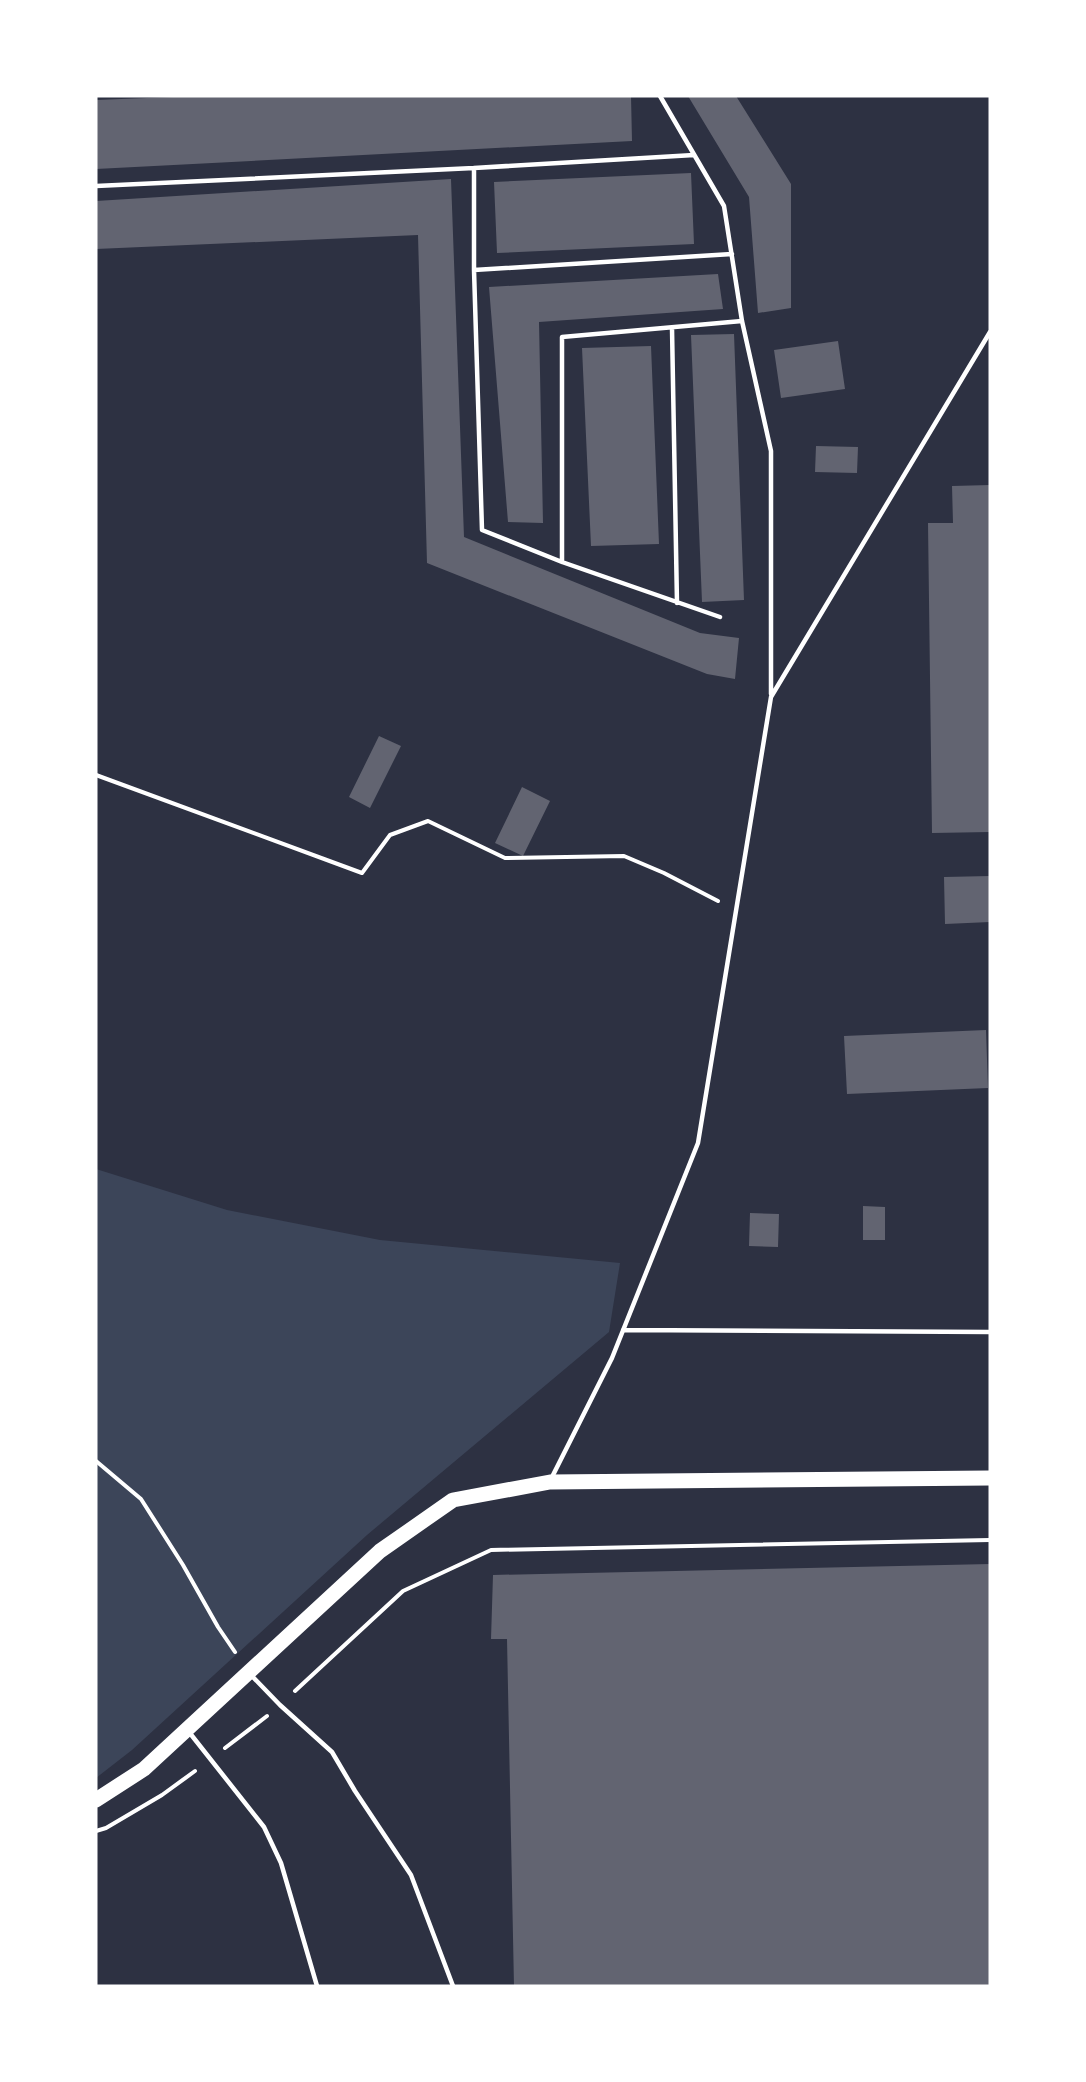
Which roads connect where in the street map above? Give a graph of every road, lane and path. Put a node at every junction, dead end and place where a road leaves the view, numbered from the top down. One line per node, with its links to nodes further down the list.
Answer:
1 (660, 96): 2 (lane)
2 (694, 155): 3 (lane); 5 (lane)
3 (474, 168): 4 (lane); 6 (lane)
4 (96, 186)
5 (732, 254): 6 (lane); 7 (lane)
6 (474, 270): 10 (lane)
7 (742, 321): 8 (lane); 13 (lane)
8 (672, 328): 10 (lane); 11 (lane)
9 (990, 332): 13 (lane)
10 (562, 562): 11 (lane)
11 (676, 603): 12 (lane)
12 (720, 617)
13 (771, 697): 15 (lane)
14 (96, 775): 15 (path)
15 (737, 911): 16 (lane)
16 (623, 1329): 17 (lane); 20 (lane)
17 (990, 1332)
18 (96, 1461): 23 (path)
19 (990, 1478): 20 (main road)
20 (550, 1482): 23 (main road)
21 (990, 1540): 22 (path)
22 (490, 1550)
23 (249, 1672): 24 (main road); 27 (lane)
24 (187, 1730): 25 (main road); 26 (lane)
25 (96, 1800)
26 (317, 1986)
27 (453, 1986)

